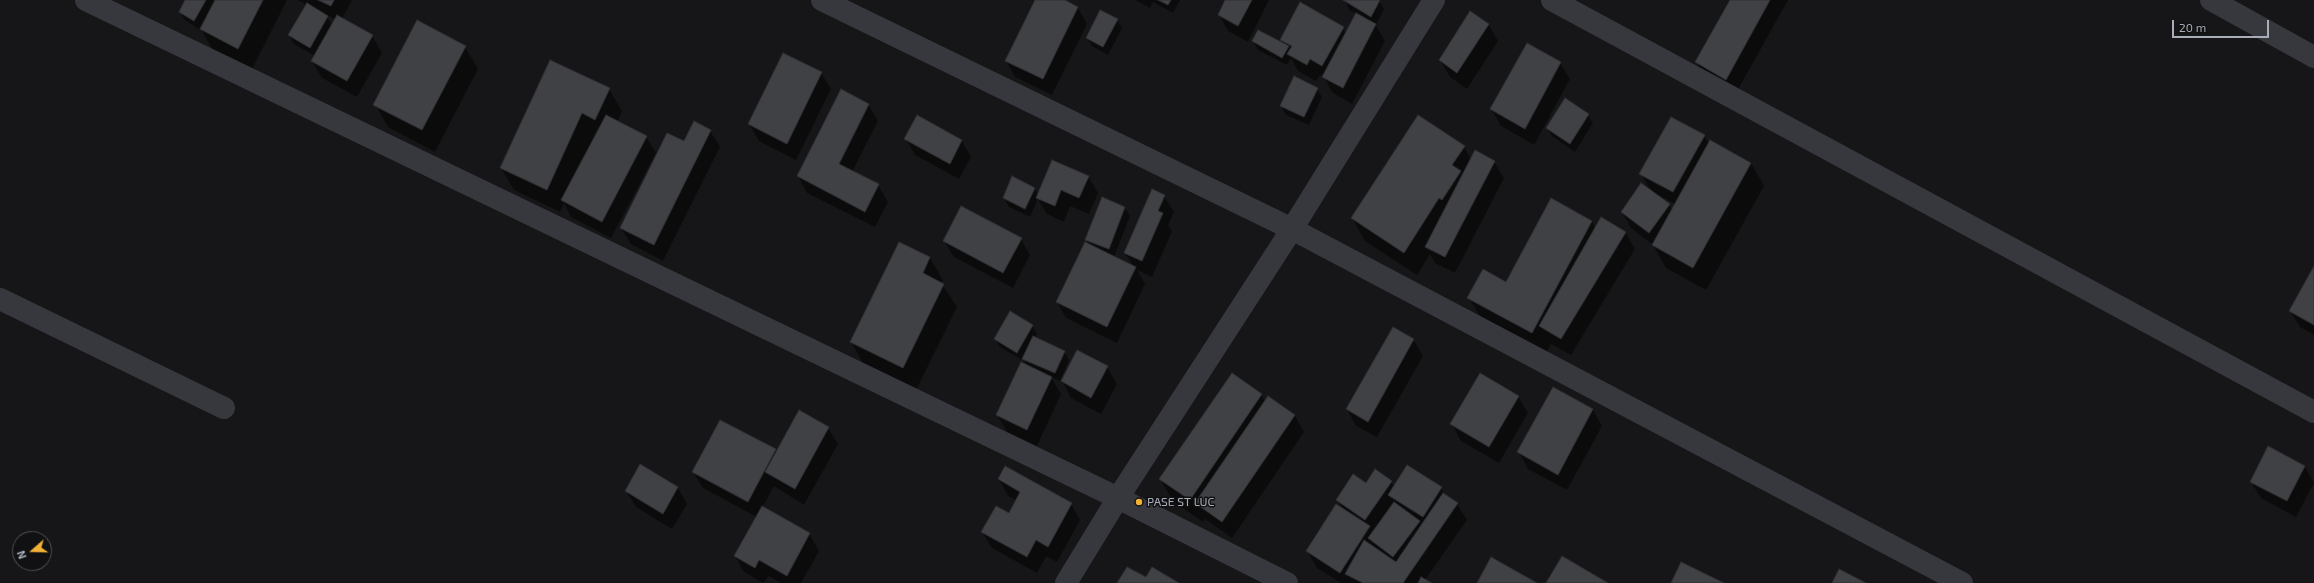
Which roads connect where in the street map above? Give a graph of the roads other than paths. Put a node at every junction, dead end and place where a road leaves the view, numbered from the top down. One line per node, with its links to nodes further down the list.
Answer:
1 (86, 0): 11 (street)
2 (822, 0): 7 (street)
3 (1434, 0): 7 (street)
4 (1552, 0): 10 (street)
5 (2211, 0): 6 (street)
6 (2314, 57)
7 (1292, 229): 11 (street); 14 (street)
8 (0, 299): 9 (street)
9 (224, 408)
10 (2314, 412)
11 (1118, 498): 12 (street); 13 (street)
12 (1066, 583)
13 (1287, 583)
14 (1962, 583)

